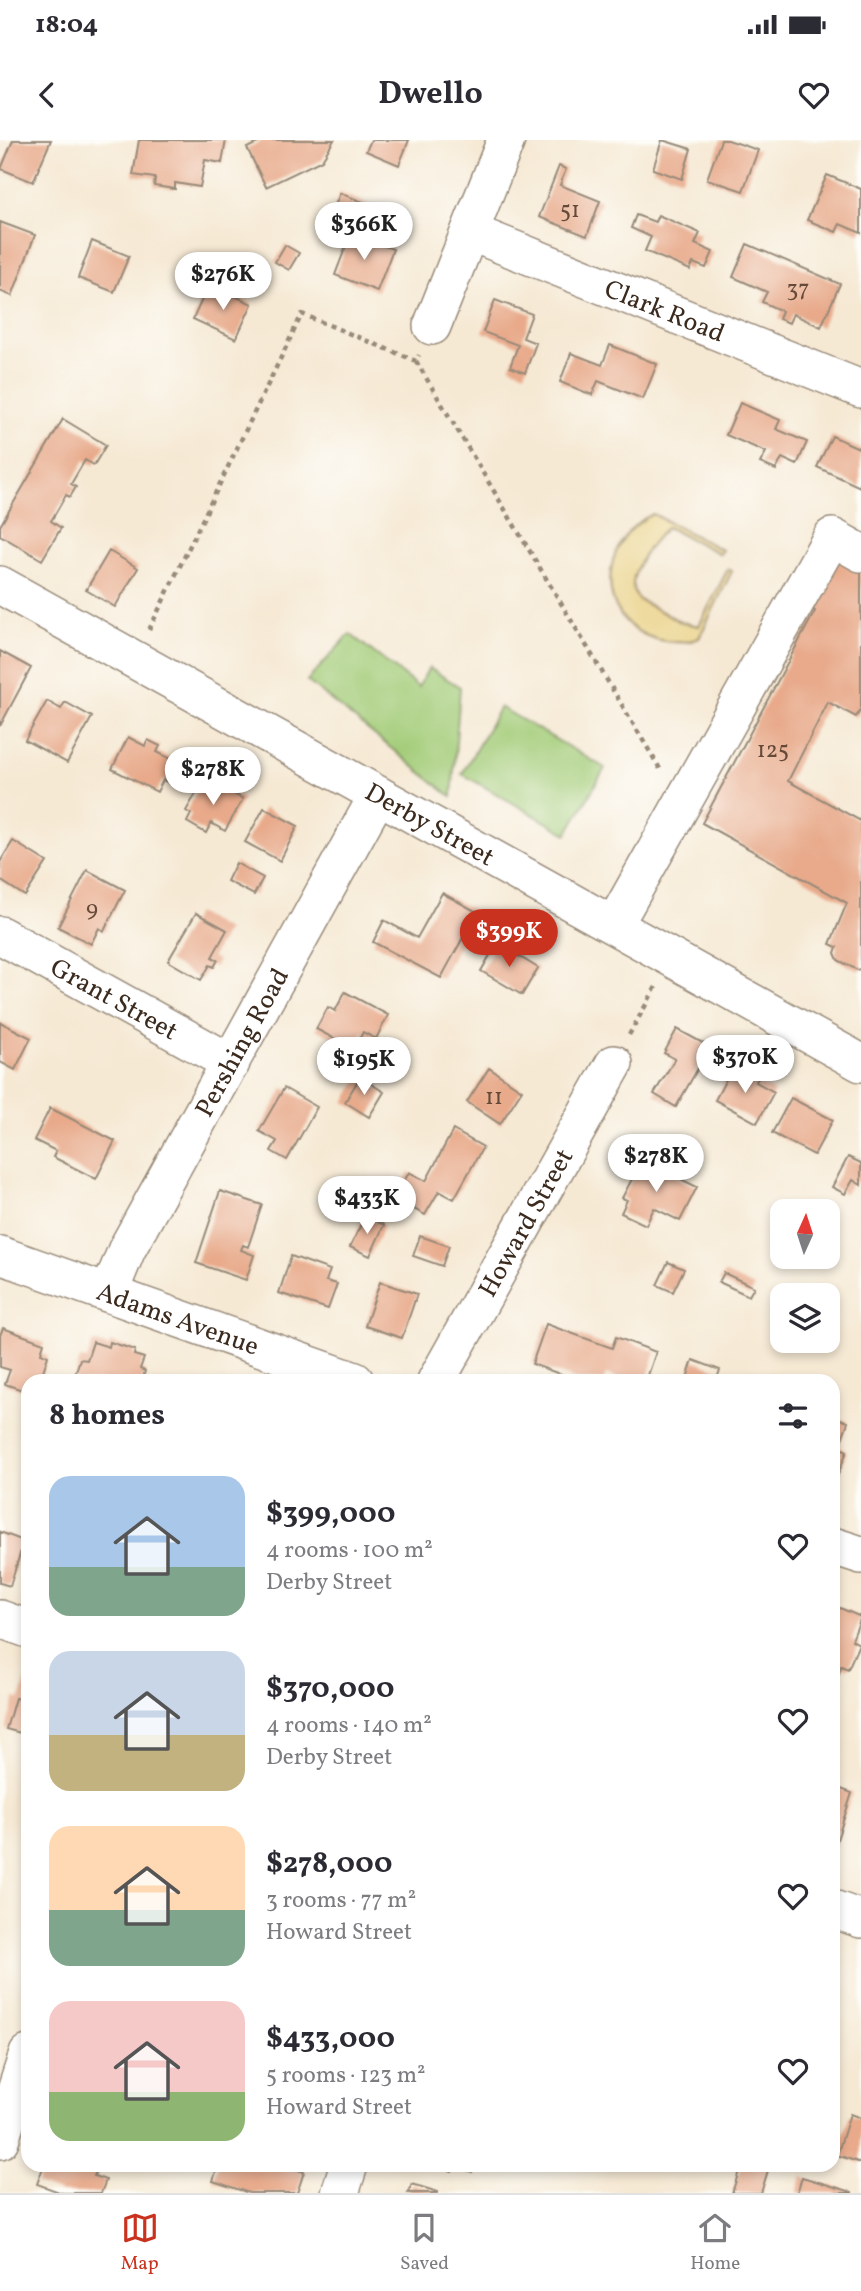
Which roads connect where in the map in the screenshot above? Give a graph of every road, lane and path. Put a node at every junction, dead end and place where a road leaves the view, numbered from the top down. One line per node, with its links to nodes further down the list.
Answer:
1 (506, 140): 2 (street)
2 (470, 232): 3 (street); 5 (street, Clark Road)
3 (432, 326): 4 (path)
4 (416, 361): 8 (path); 10 (path)
5 (861, 389)
6 (861, 553): 10 (street)
7 (0, 585): 9 (street, Derby Street)
8 (145, 639)
9 (378, 795): 11 (street, Derby Street); 14 (street, Pershing Road)
10 (682, 805): 11 (street)
11 (614, 925): 15 (street, Derby Street)
12 (0, 935): 14 (street, Grant Street)
13 (660, 979): 16 (path)
14 (231, 1063): 18 (street, Pershing Road)
15 (861, 1063)
16 (614, 1064): 20 (street, Howard Street)
17 (0, 1255): 18 (street, Adams Avenue)
18 (109, 1293): 19 (street, Adams Avenue)
19 (335, 1374)
20 (440, 1374)
21 (840, 1548): 22 (street)
22 (861, 1555)
23 (0, 1619): 24 (street)
24 (21, 1626)
25 (840, 1912): 26 (street)
26 (861, 1919)
27 (21, 2076): 28 (street)
28 (0, 2140)
29 (347, 2172): 30 (street)
30 (340, 2193)

